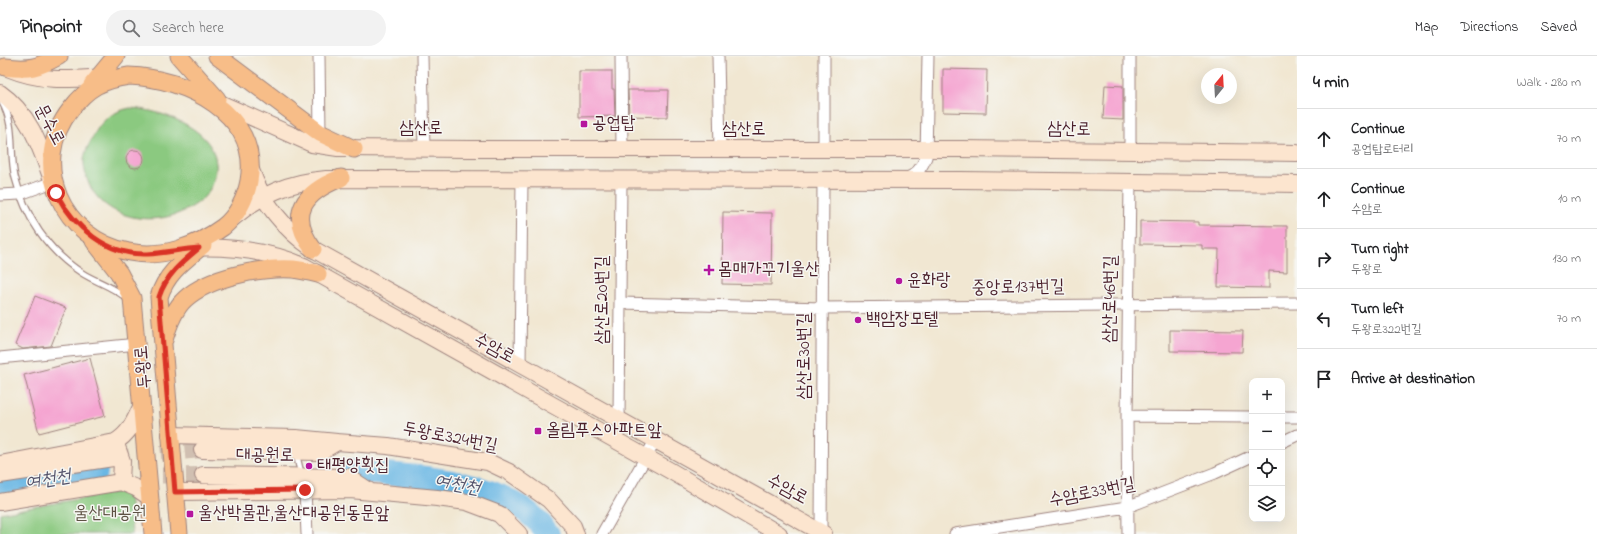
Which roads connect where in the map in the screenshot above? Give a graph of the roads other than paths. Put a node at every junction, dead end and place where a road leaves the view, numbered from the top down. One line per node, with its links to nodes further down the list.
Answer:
1 (59, 56): 12 (main road)
2 (116, 56): 13 (main road)
3 (179, 56): 17 (main road)
4 (217, 56): 19 (main road)
5 (319, 56): 19 (street)
6 (422, 56): 21 (street)
7 (621, 56): 22 (street)
8 (718, 56): 24 (street)
9 (824, 56): 25 (street)
10 (928, 56): 23 (street)
11 (1130, 56): 26 (street)
12 (2, 66): 13 (main road, 문수로)
13 (93, 84): 15 (main road); 34 (main road)
14 (0, 93): 34 (main road, 문수로)
15 (203, 95): 17 (main road, 삼산로); 18 (main road)
16 (0, 99): 37 (lane)
17 (221, 103): 18 (main road); 20 (main road, 삼산로)
18 (240, 129): 28 (main road)
19 (320, 133): 20 (main road)
20 (354, 148): 21 (main road, 삼산로)
21 (424, 149): 22 (main road, 삼산로)
22 (622, 149): 24 (main road, 삼산로)
23 (927, 149): 25 (main road, 삼산로); 26 (main road, 삼산로); 33 (street)
24 (720, 150): 25 (main road, 삼산로)
25 (824, 150)
26 (1130, 151): 27 (main road, 삼산로)
27 (1297, 153)
28 (251, 170): 39 (main road, 수암로); 40 (main road)
29 (341, 178): 30 (main road); 39 (main road); 43 (main road)
30 (522, 179): 31 (main road); 54 (street, 수암로)
31 (621, 180): 32 (main road); 46 (street, 삼산로20번길)
32 (823, 180): 33 (main road); 49 (street, 삼산로30번길)
33 (900, 180): 35 (main road)
34 (53, 182): 37 (street); 41 (main road)
35 (1130, 182): 36 (main road); 48 (street, 삼산로46번길)
36 (1297, 184)
37 (20, 194): 38 (street); 50 (lane)
38 (0, 195)
39 (264, 196): 40 (main road); 43 (main road, 수암로)
40 (226, 224): 42 (main road, 두왕로); 44 (main road)
41 (84, 231): 44 (main road); 50 (main road)
42 (199, 248): 44 (main road, 수암로); 45 (main road, 수암로); 52 (main road, 두왕로)
43 (313, 249): 54 (main road, 수암로)
44 (174, 250)
45 (318, 274): 52 (main road); 69 (main road, 수암로)
46 (620, 303): 49 (street, 중앙로137번길); 60 (street, 삼산로20번길)
47 (1297, 303): 48 (street, 중앙로137번길)
48 (1128, 304): 49 (street, 중앙로137번길); 56 (street, 삼산로46번길)
49 (823, 308): 81 (street, 삼산로30번길)
50 (134, 309): 51 (main road)
51 (137, 344): 53 (street); 55 (main road)
52 (162, 350): 61 (main road, 두왕로)
53 (0, 358)
54 (520, 365): 60 (main road, 수암로)
55 (142, 407): 66 (main road); 78 (main road)
56 (1127, 416): 57 (street); 80 (street, 삼산로46번길)
57 (1249, 417)
58 (1285, 417): 59 (street)
59 (1297, 417)
60 (619, 421): 63 (main road, 수암로)
61 (170, 435): 65 (main road, 두왕로324번길); 76 (main road, 두왕로)
62 (1297, 435): 64 (street)
63 (655, 441): 69 (street); 81 (main road, 수암로)
64 (1285, 441)
65 (337, 442): 68 (main road, 대공원로); 86 (main road, 두왕로324번길)
66 (114, 450): 71 (main road); 72 (main road); 74 (main road)
67 (202, 450): 68 (main road, 대공원로)
68 (296, 452): 75 (lane)
69 (646, 457): 87 (street); 88 (main road, 수암로)
70 (1249, 457): 80 (street, 수암로33번길)
71 (0, 464)
72 (0, 475)
73 (203, 475): 75 (main road, 대공원로)
74 (118, 479): 77 (main road); 78 (main road); 79 (main road)
75 (304, 483): 76 (main road); 84 (street); 85 (main road)
76 (175, 492): 83 (main road, 두왕로)
77 (0, 496)
78 (149, 497): 82 (main road)
79 (0, 502)
80 (1127, 507): 89 (street, 수암로33번길); 90 (street, 삼산로46번길)
81 (823, 533)
82 (153, 534)
83 (179, 534)
84 (307, 534)
85 (519, 534)
86 (576, 534)
87 (602, 534)
88 (779, 534)
89 (955, 534)
90 (1128, 534)

